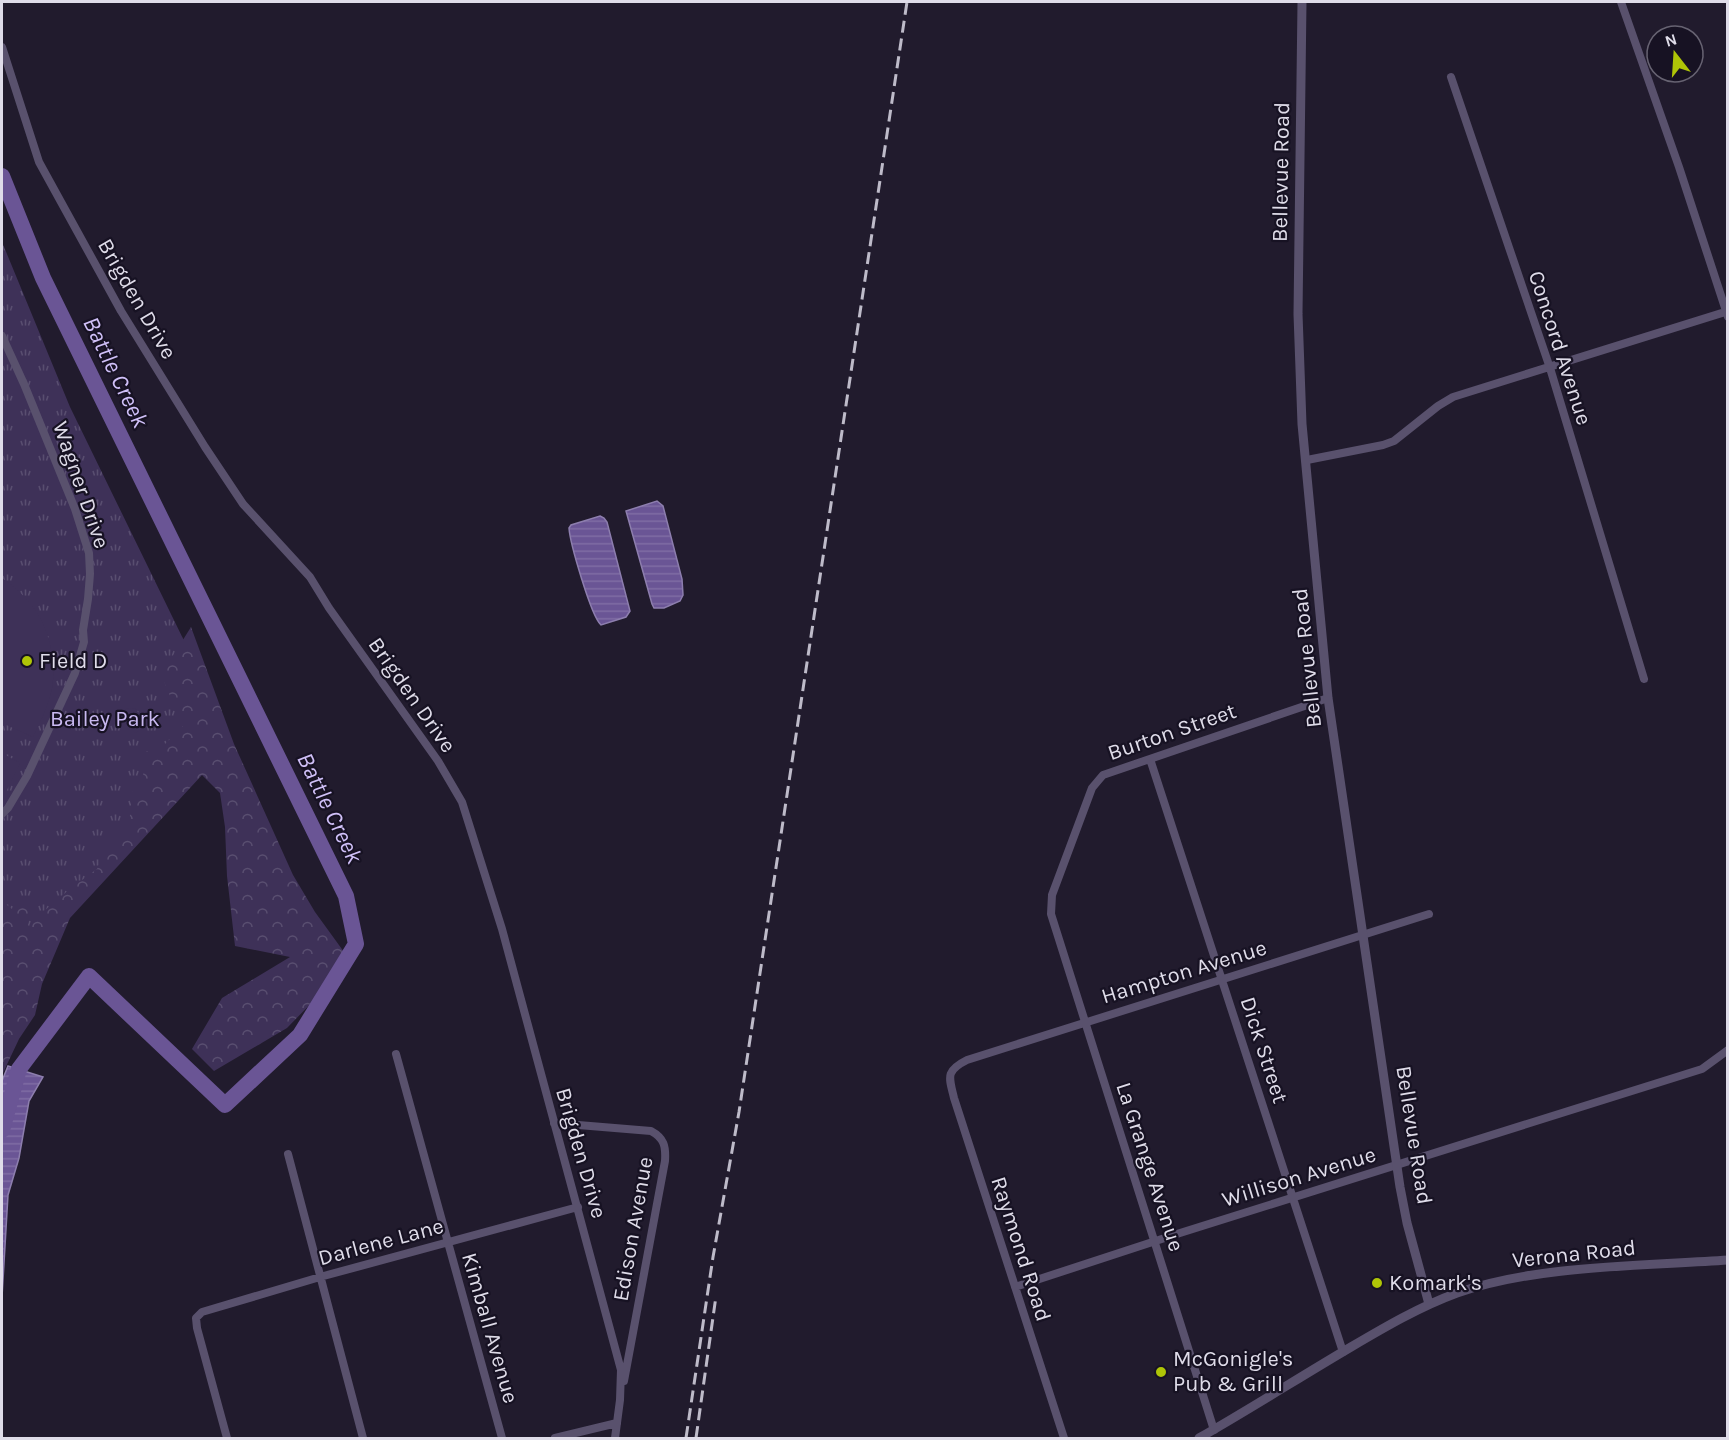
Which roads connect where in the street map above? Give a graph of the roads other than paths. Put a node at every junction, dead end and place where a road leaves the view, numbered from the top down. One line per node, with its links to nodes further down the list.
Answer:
1 (1302, 2): 8 (street, Bellevue Road)
2 (1621, 2): 5 (street)
3 (2, 47): 21 (street, Brigden Drive)
4 (1452, 77): 7 (street, Concord Avenue)
5 (1727, 313): 7 (street)
6 (2, 336): 12 (street, Wagner Drive)
7 (1550, 368): 8 (street); 9 (street, Concord Avenue)
8 (1307, 460): 10 (street, Bellevue Road)
9 (1644, 679)
10 (1328, 698): 11 (street, Burton Street); 15 (street, Bellevue Road)
11 (1150, 759): 13 (street, Burton Street); 16 (street, Dick Street)
12 (2, 814)
13 (1051, 914): 17 (street, La Grange Avenue)
14 (1429, 914): 15 (street, Hampton Avenue)
15 (1363, 935): 16 (street, Hampton Avenue); 23 (street, Bellevue Road)
16 (1222, 979): 17 (street, Hampton Avenue); 24 (street, Dick Street)
17 (1085, 1022): 20 (street, Hampton Avenue); 26 (street, La Grange Avenue)
18 (1728, 1050): 23 (street, Willison Avenue)
19 (396, 1054): 27 (street, Kimball Avenue)
20 (952, 1070): 30 (street, Raymond Road)
21 (554, 1123): 25 (street, Brigden Drive); 33 (street, Edison Avenue)
22 (288, 1154): 29 (street)
23 (1398, 1164): 24 (street, Willison Avenue); 31 (street, Bellevue Road)
24 (1293, 1198): 26 (street, Willison Avenue); 32 (street, Dick Street)
25 (578, 1207): 27 (street, Darlene Lane); 33 (street, Brigden Drive)
26 (1155, 1241): 30 (street, Willison Avenue); 35 (street, La Grange Avenue)
27 (448, 1242): 29 (street, Darlene Lane); 38 (street, Kimball Avenue)
28 (1728, 1260): 31 (street, Verona Road)
29 (320, 1277): 36 (street, Darlene Lane); 37 (street)
30 (1015, 1287): 41 (street, Raymond Road)
31 (1429, 1304): 32 (street, Verona Road)
32 (1343, 1352): 35 (street, Verona Road)
33 (621, 1400): 34 (street, Brigden Drive)
34 (617, 1423): 39 (street); 40 (street, Brigden Drive)
35 (1214, 1430): 42 (street, Verona Road)
36 (227, 1438)
37 (363, 1438)
38 (502, 1438)
39 (555, 1438)
40 (615, 1438)
41 (1064, 1438)
42 (1199, 1438)

